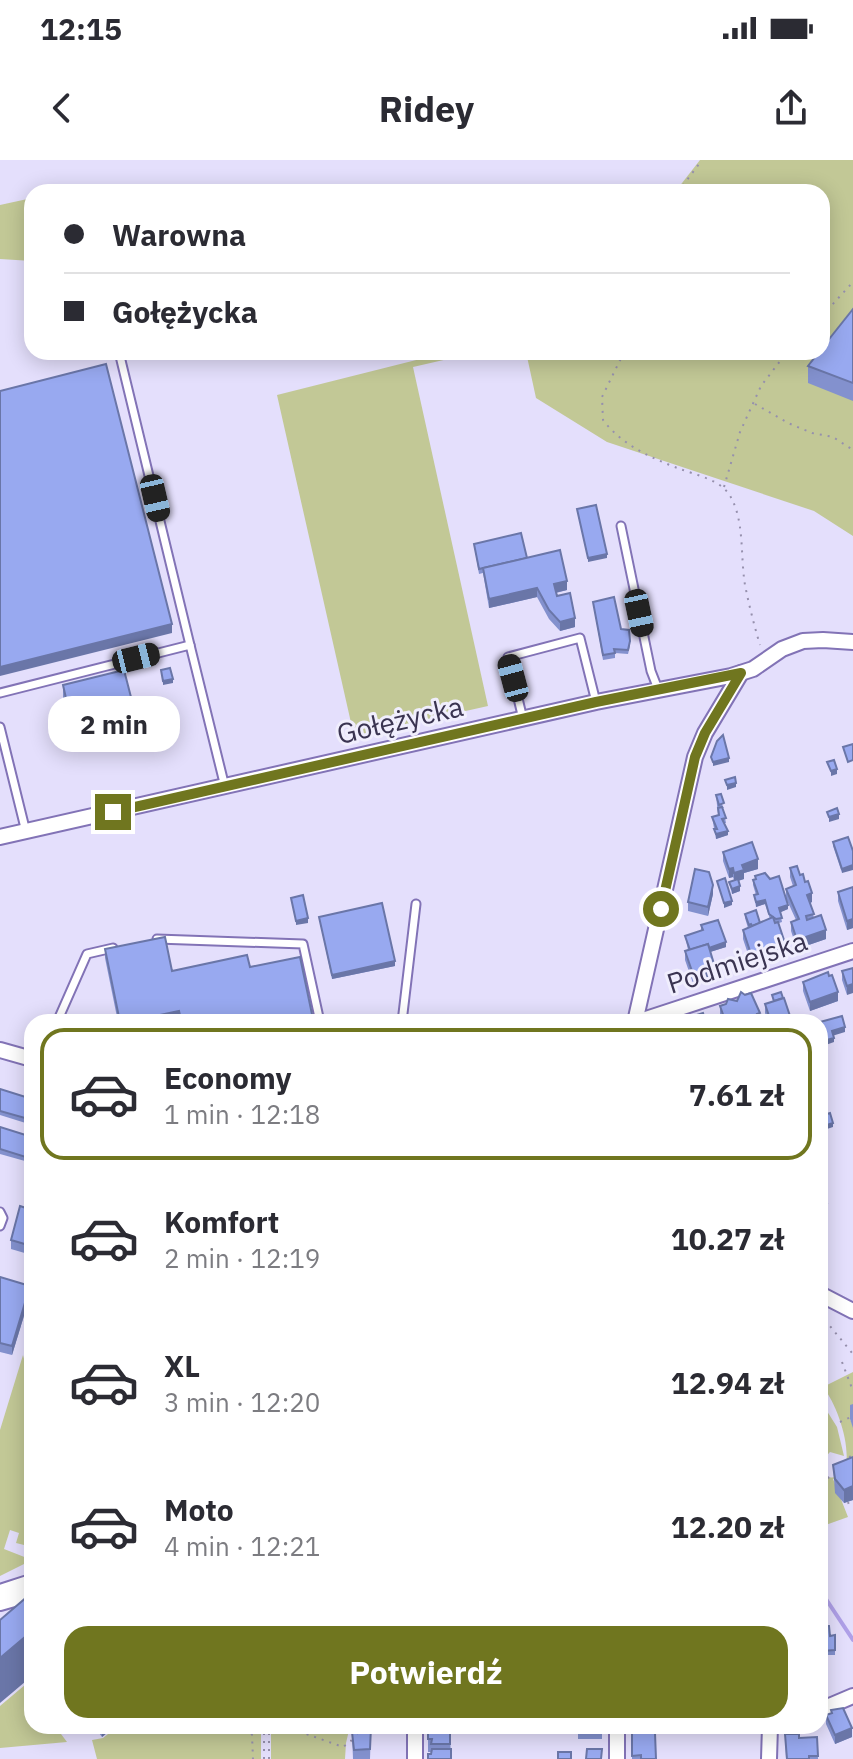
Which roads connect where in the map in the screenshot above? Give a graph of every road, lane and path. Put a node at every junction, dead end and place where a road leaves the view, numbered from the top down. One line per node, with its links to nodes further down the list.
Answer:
1 (702, 160): 2 (path)
2 (684, 184)
3 (853, 282): 4 (path)
4 (830, 307)
5 (121, 360): 13 (lane)
6 (620, 360): 10 (path)
7 (781, 360): 8 (path)
8 (754, 403): 9 (path); 10 (path)
9 (853, 450)
10 (724, 487): 14 (path)
11 (621, 526): 16 (lane)
12 (853, 642): 14 (street, Gołężycka)
13 (190, 645): 17 (lane); 21 (lane)
14 (765, 661): 15 (street, Gołężycka)
15 (741, 673): 16 (street, Gołężycka); 31 (street)
16 (658, 689): 18 (street, Gołężycka)
17 (0, 693)
18 (596, 702): 19 (street, Gołężycka); 19 (lane)
19 (523, 719): 21 (street, Gołężycka)
20 (0, 727): 22 (lane)
21 (225, 787): 22 (street, Gołężycka)
22 (26, 832): 23 (street, Gołężycka)
23 (0, 837)
24 (416, 904): 30 (lane)
25 (149, 941): 29 (lane)
26 (118, 947): 28 (lane)
27 (853, 951): 32 (street, Podmiejska)
28 (62, 1014)
29 (318, 1014)
30 (403, 1014)
31 (638, 1014)
32 (660, 1014)
33 (0, 1050): 34 (street)
34 (24, 1057)
35 (0, 1212): 36 (lane)
36 (0, 1226)
37 (828, 1298): 38 (street)
38 (853, 1311)
39 (828, 1324): 40 (path)
40 (853, 1354)
41 (842, 1362): 42 (path)
42 (853, 1391)
43 (853, 1416): 44 (path)
44 (840, 1422)
45 (838, 1469): 46 (path)
46 (828, 1478)
47 (848, 1502): 48 (path)
48 (850, 1508)
49 (24, 1584): 51 (street)
50 (24, 1590): 52 (street)
51 (0, 1592)
52 (0, 1603)
53 (853, 1696): 54 (street)
54 (828, 1707)
55 (252, 1734): 63 (path)
56 (264, 1734): 64 (path)
57 (269, 1734): 65 (path)
58 (306, 1734): 59 (path)
59 (351, 1734)
60 (415, 1734): 66 (street)
61 (617, 1734): 67 (street)
62 (773, 1734): 68 (street)
63 (253, 1759)
64 (264, 1759)
65 (269, 1759)
66 (415, 1759)
67 (617, 1759)
68 (769, 1759)

